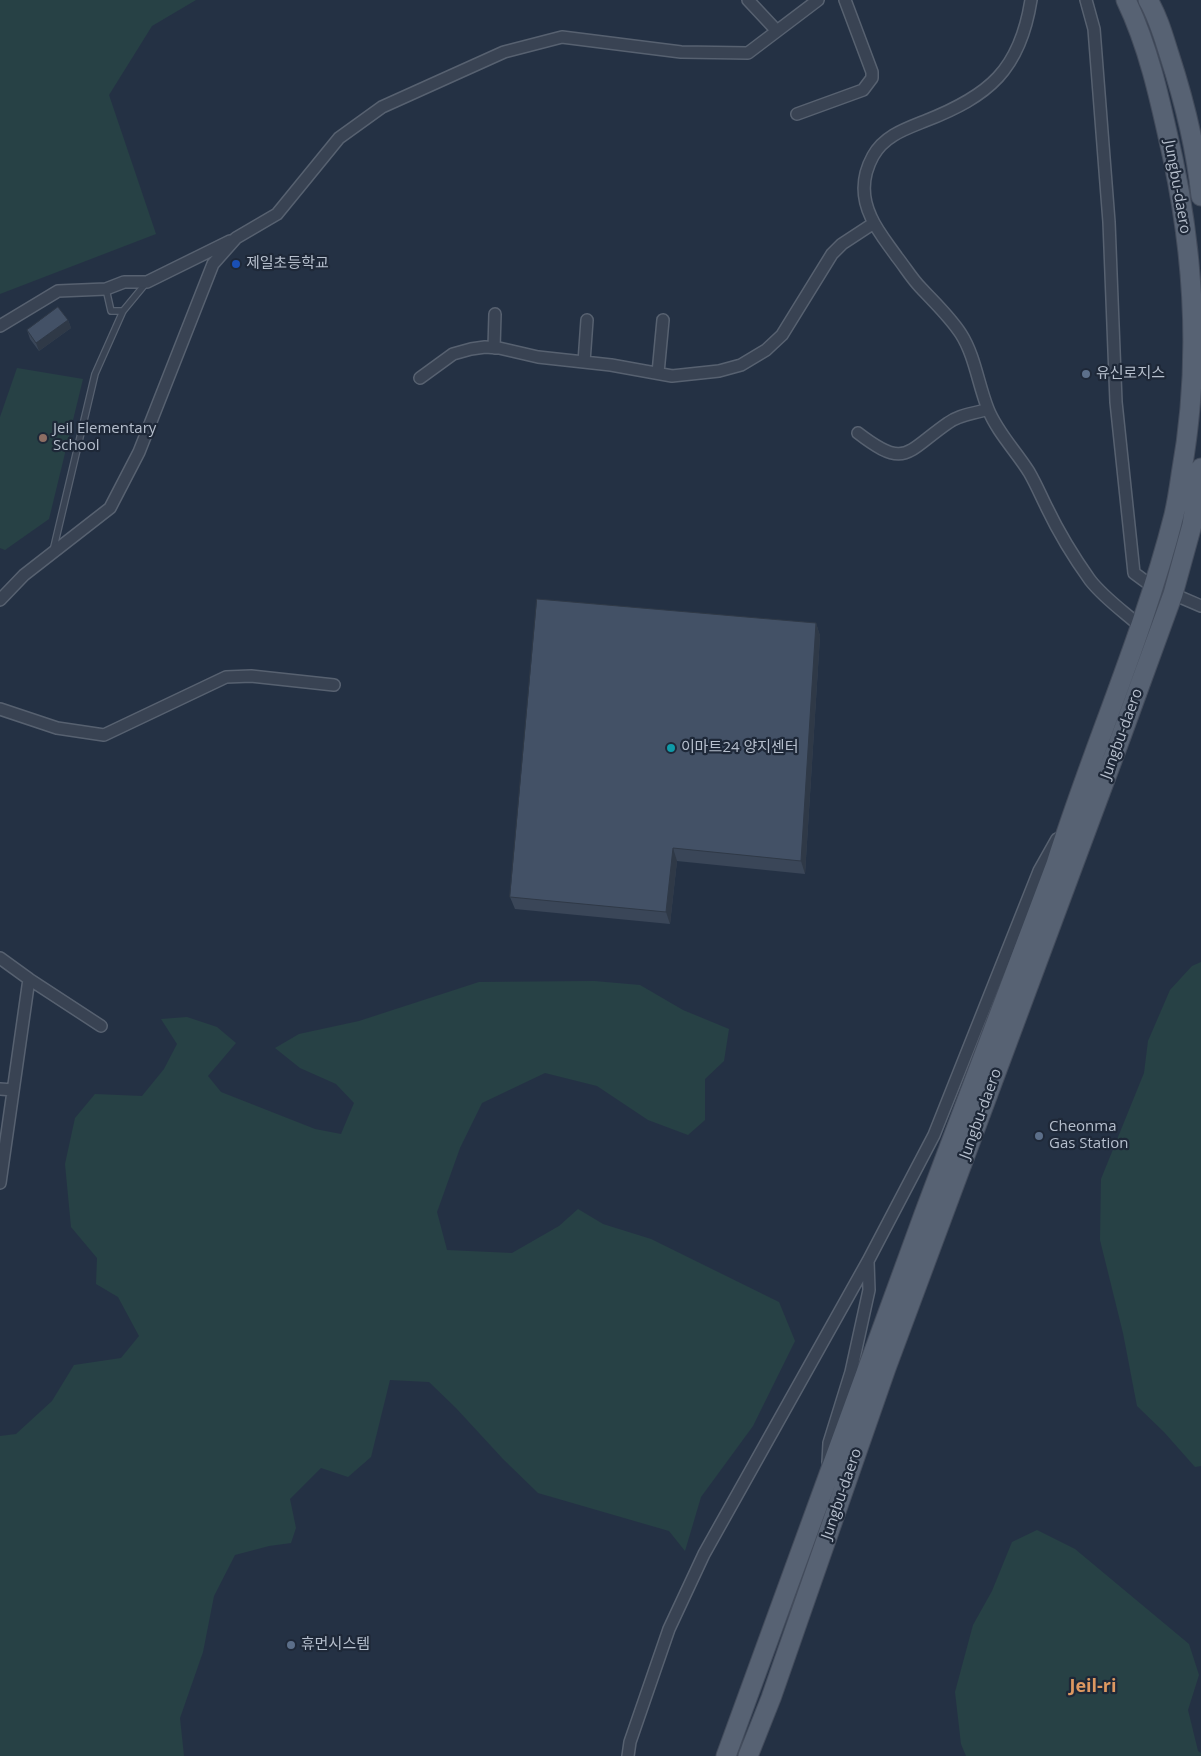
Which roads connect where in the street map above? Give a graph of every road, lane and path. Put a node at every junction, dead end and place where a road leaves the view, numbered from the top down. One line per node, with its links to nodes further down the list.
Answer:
1 (748, 0): 8 (street)
2 (818, 0): 8 (street)
3 (845, 0): 9 (street)
4 (1030, 0): 11 (street)
5 (1086, 0): 28 (street)
6 (1126, 0): 28 (main road, Jungbu-daero)
7 (1148, 0): 10 (main road, Jungbu-daero)
8 (777, 31): 12 (street)
9 (797, 114)
10 (1201, 196)
11 (874, 223): 22 (street); 24 (street)
12 (236, 238): 13 (street); 27 (street)
13 (147, 282): 14 (street); 15 (lane)
14 (106, 289): 15 (lane); 19 (street)
15 (123, 311): 27 (lane)
16 (495, 314): 20 (street)
17 (586, 320): 21 (street)
18 (663, 320): 22 (street)
19 (0, 326)
20 (494, 348): 21 (street); 23 (street)
21 (584, 362): 22 (street)
22 (658, 373)
23 (420, 378)
24 (988, 409): 25 (street); 32 (street)
25 (858, 433)
26 (1201, 468): 29 (main road, Jungbu-daero)
27 (52, 553): 30 (street)
28 (1153, 587): 32 (main road, Jungbu-daero)
29 (1172, 594): 31 (street); 47 (main road, Jungbu-daero)
30 (0, 600)
31 (1201, 606)
32 (1140, 626): 35 (main road, Jungbu-daero)
33 (334, 685): 34 (street)
34 (0, 709)
35 (1072, 814): 43 (street); 44 (main road, Jungbu-daero)
36 (0, 958): 37 (street)
37 (29, 979): 38 (street); 40 (street)
38 (101, 1026)
39 (0, 1089): 40 (street)
40 (13, 1090): 41 (street)
41 (0, 1178): 42 (street)
42 (0, 1182)
43 (868, 1261): 44 (street); 45 (street)
44 (826, 1482): 46 (main road, Jungbu-daero)
45 (628, 1756)
46 (726, 1756)
47 (748, 1756)

